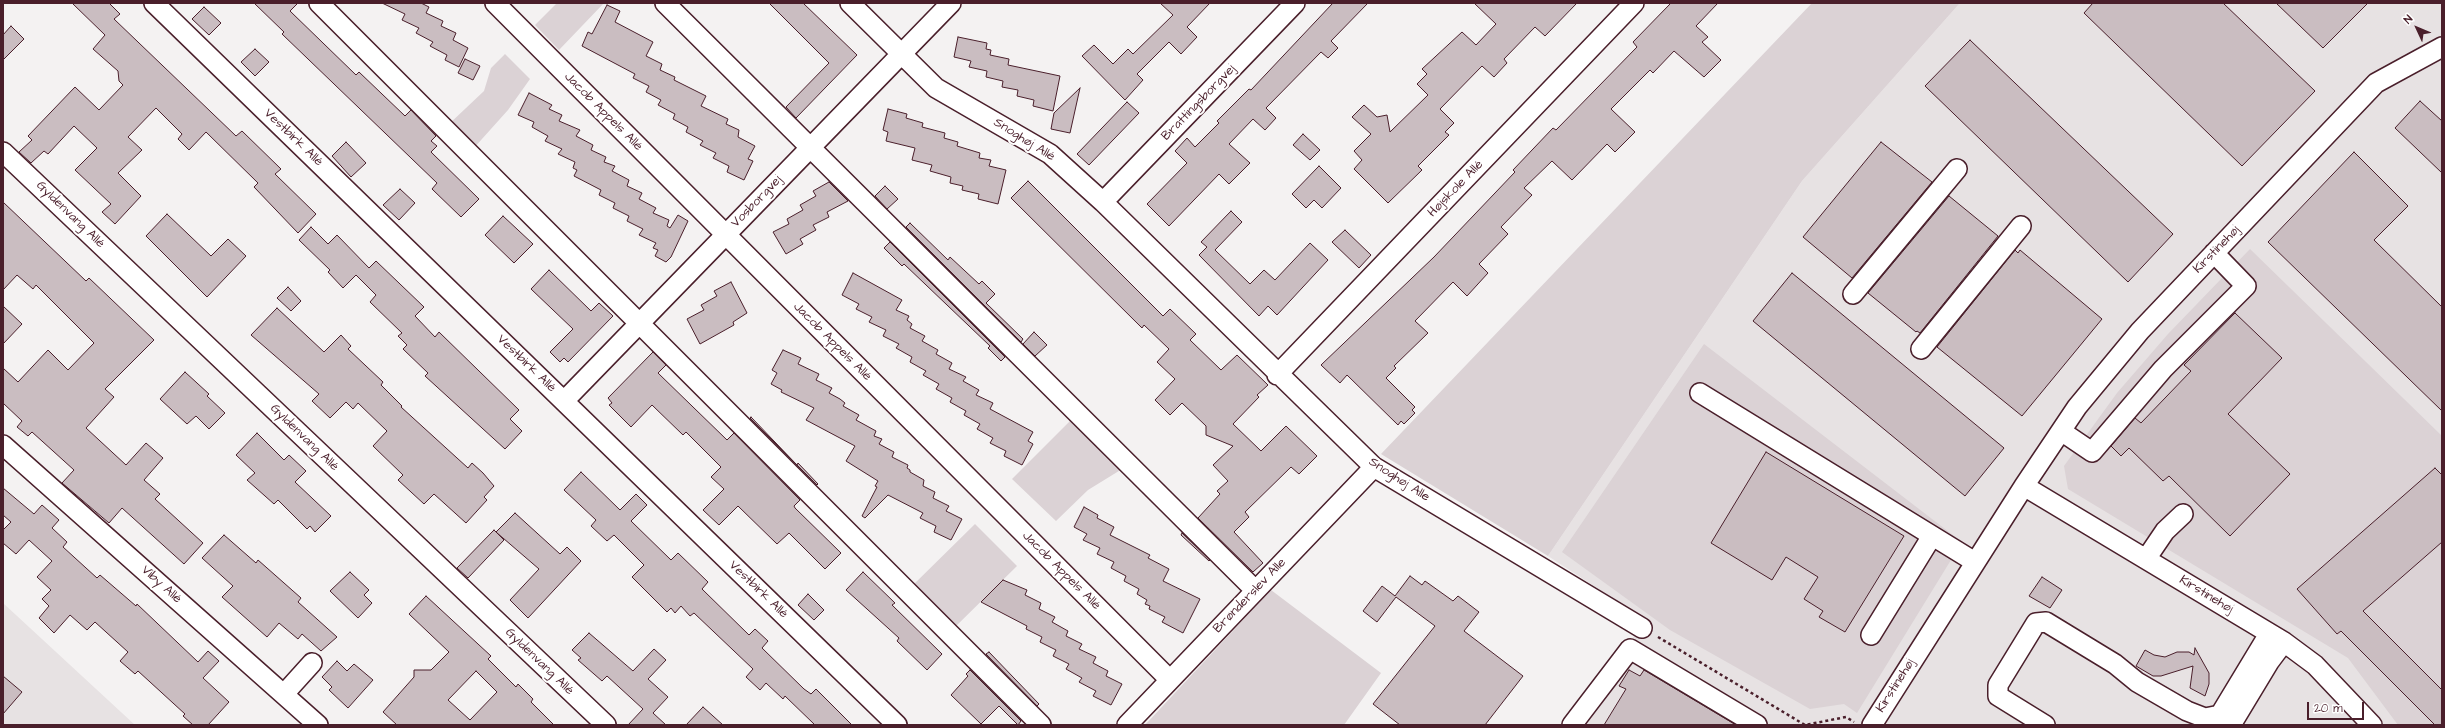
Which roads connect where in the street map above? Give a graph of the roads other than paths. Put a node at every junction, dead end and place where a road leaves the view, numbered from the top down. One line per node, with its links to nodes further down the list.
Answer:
1 (154, 3): 24 (street, Vestbirk Allé)
2 (319, 3): 20 (street)
3 (494, 3): 16 (street, Jacob Appels Allé)
4 (665, 3): 11 (street)
5 (850, 3): 10 (street, Snoghøj Allé)
6 (951, 3): 10 (street, Vosborgvej)
7 (1295, 3): 14 (street, Brattingsborgvej)
8 (1634, 3): 22 (street, Højskole Allé)
9 (2442, 47): 17 (street, Kirstinehøj)
10 (902, 54): 11 (street, Vosborgvej); 14 (street, Snoghøj Allé)
11 (810, 146): 16 (street, Vosborgvej); 33 (street)
12 (3, 152): 41 (street, Gyldenvang Allé)
13 (1957, 169): 19 (street)
14 (1103, 202): 18 (street, Snoghøj Allé)
15 (2021, 226): 21 (street)
16 (725, 235): 20 (street, Vosborgvej); 38 (street, Jacob Appels Allé)
17 (2214, 254): 25 (street, Kirstinehøj); 25 (street)
18 (1189, 288): 22 (street, Snoghøj Alle)
19 (1853, 294)
20 (639, 324): 24 (street, Vosborgvej); 43 (street)
21 (1921, 349)
22 (1277, 375): 27 (street, Snoghøj Alle)
23 (1700, 393): 30 (street)
24 (564, 401): 42 (street, Vestbirk Allé)
25 (2061, 431): 28 (street, Kirstinehøj)
26 (3, 445): 39 (street, Viby Allé)
27 (1374, 467): 33 (street, Brønderslev Alle); 34 (street, Snoghøj Alle)
28 (2024, 486): 31 (street, Kirstinehøj); 32 (street, Kirstinehøj)
29 (2183, 514): 31 (street)
30 (1932, 536): 32 (street); 35 (street)
31 (2146, 559): 36 (street, Kirstinehøj)
32 (1975, 562): 47 (street, Kirstinehøj)
33 (1255, 590): 38 (street, Brønderslev Alle)
34 (1642, 628)
35 (1871, 635)
36 (2277, 638): 48 (street); 49 (street); 50 (street, Kirstinehøj)
37 (312, 663): 39 (street)
38 (1170, 680): 44 (street, Brønderslev Alle)
39 (284, 694): 40 (street, Viby Allé)
40 (318, 725)
41 (606, 725)
42 (897, 725)
43 (1042, 725)
44 (1127, 725)
45 (1572, 725): 46 (street)
46 (1757, 725)
47 (1872, 725)
48 (2044, 725)
49 (2231, 725)
50 (2372, 725)

